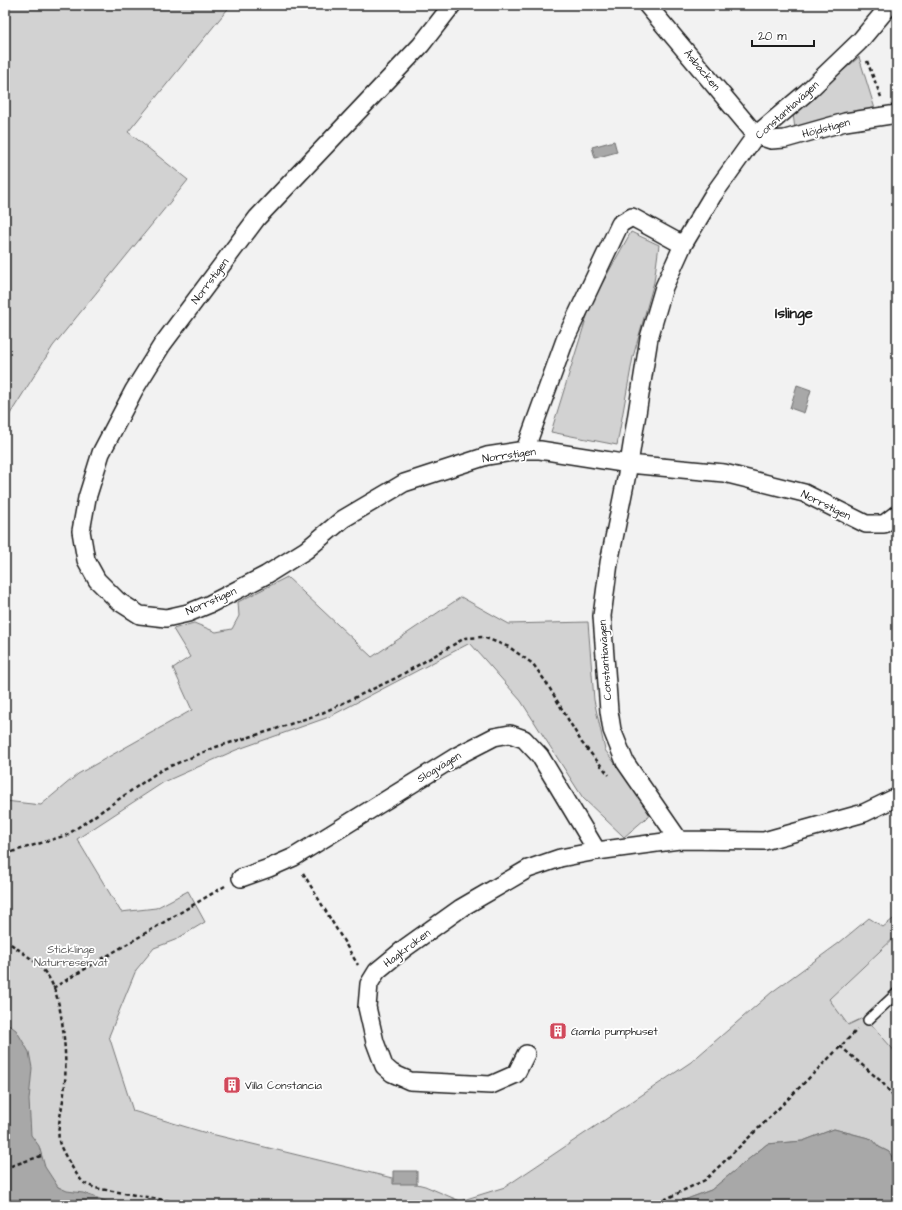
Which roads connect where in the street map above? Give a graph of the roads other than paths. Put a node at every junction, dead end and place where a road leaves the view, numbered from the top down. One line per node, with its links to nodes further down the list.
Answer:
1 (452, 5): 7 (street, Norrstigen)
2 (647, 5): 5 (street, Åsbacken)
3 (890, 5): 5 (street, Constantiavägen)
4 (893, 114): 5 (street, Höjdstigen)
5 (756, 135): 6 (street, Constantiavägen)
6 (683, 245): 7 (street); 8 (street, Constantiavägen)
7 (525, 450): 8 (street, Norrstigen)
8 (629, 464): 9 (street, Norrstigen); 11 (street, Constantiavägen)
9 (897, 514)
10 (897, 797): 11 (street)
11 (678, 840): 12 (street, Hagkroken)
12 (597, 851): 13 (street, Slogvägen); 16 (street, Hagkroken)
13 (241, 878)
14 (897, 993): 15 (lane)
15 (868, 1020)
16 (526, 1054)

